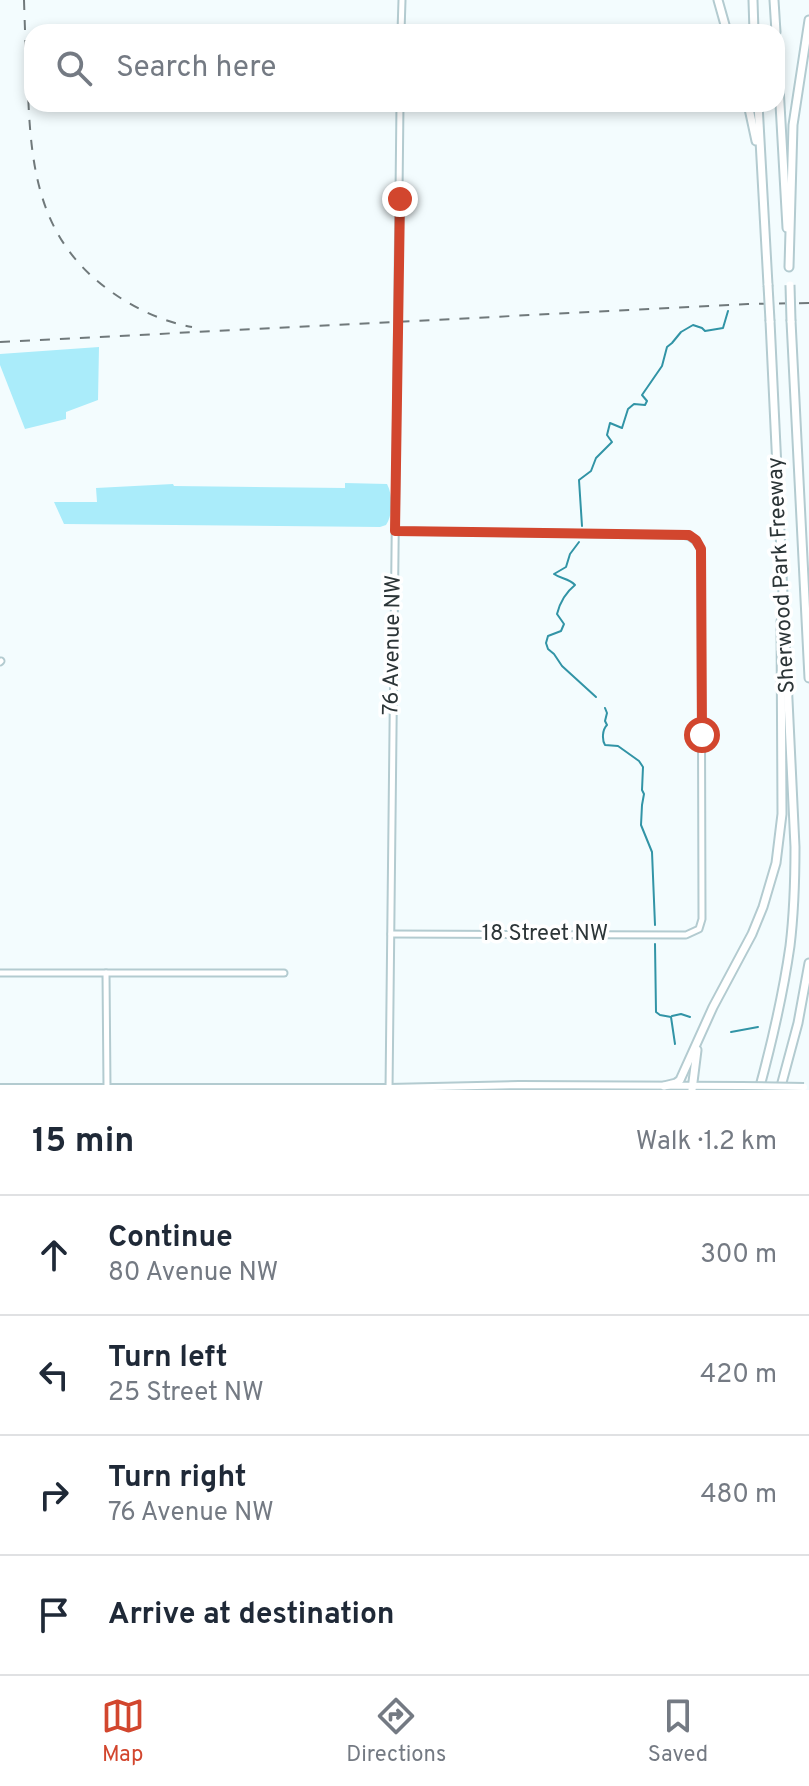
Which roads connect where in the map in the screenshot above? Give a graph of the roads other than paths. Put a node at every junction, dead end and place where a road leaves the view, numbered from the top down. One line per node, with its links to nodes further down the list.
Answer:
1 (402, 0): 6 (street)
2 (718, 0): 7 (highway)
3 (753, 0): 8 (highway)
4 (774, 0): 9 (highway)
5 (809, 20): 15 (highway)
6 (401, 24)
7 (725, 24)
8 (754, 24)
9 (776, 24)
10 (400, 112): 17 (street, 76 Avenue NW)
11 (749, 112): 14 (highway)
12 (758, 112): 14 (highway, Sherwood Park Freeway)
13 (780, 112): 15 (highway, Sherwood Park Freeway)
14 (761, 176): 19 (highway, Sherwood Park Freeway, bridge)
15 (789, 267): 16 (highway, Sherwood Park Freeway, bridge)
16 (800, 493): 18 (highway); 20 (highway, Sherwood Park Freeway)
17 (395, 531): 21 (street, 76 Avenue NW); 21 (street, 18 Street NW)
18 (809, 574)
19 (784, 597): 26 (highway); 34 (highway, Sherwood Park Freeway)
20 (809, 678)
21 (391, 934): 32 (street, 76 Avenue NW)
22 (809, 963): 35 (highway)
23 (0, 973): 24 (street)
24 (106, 973): 25 (street); 28 (street)
25 (284, 973)
26 (700, 1036): 27 (highway); 31 (highway)
27 (664, 1086): 31 (main road); 32 (main road)
28 (107, 1087): 30 (main road); 32 (main road)
29 (807, 1087): 31 (main road, bridge)
30 (0, 1088)
31 (692, 1088)
32 (389, 1089): 33 (main road)
33 (424, 1090)
34 (759, 1090)
35 (780, 1090)

